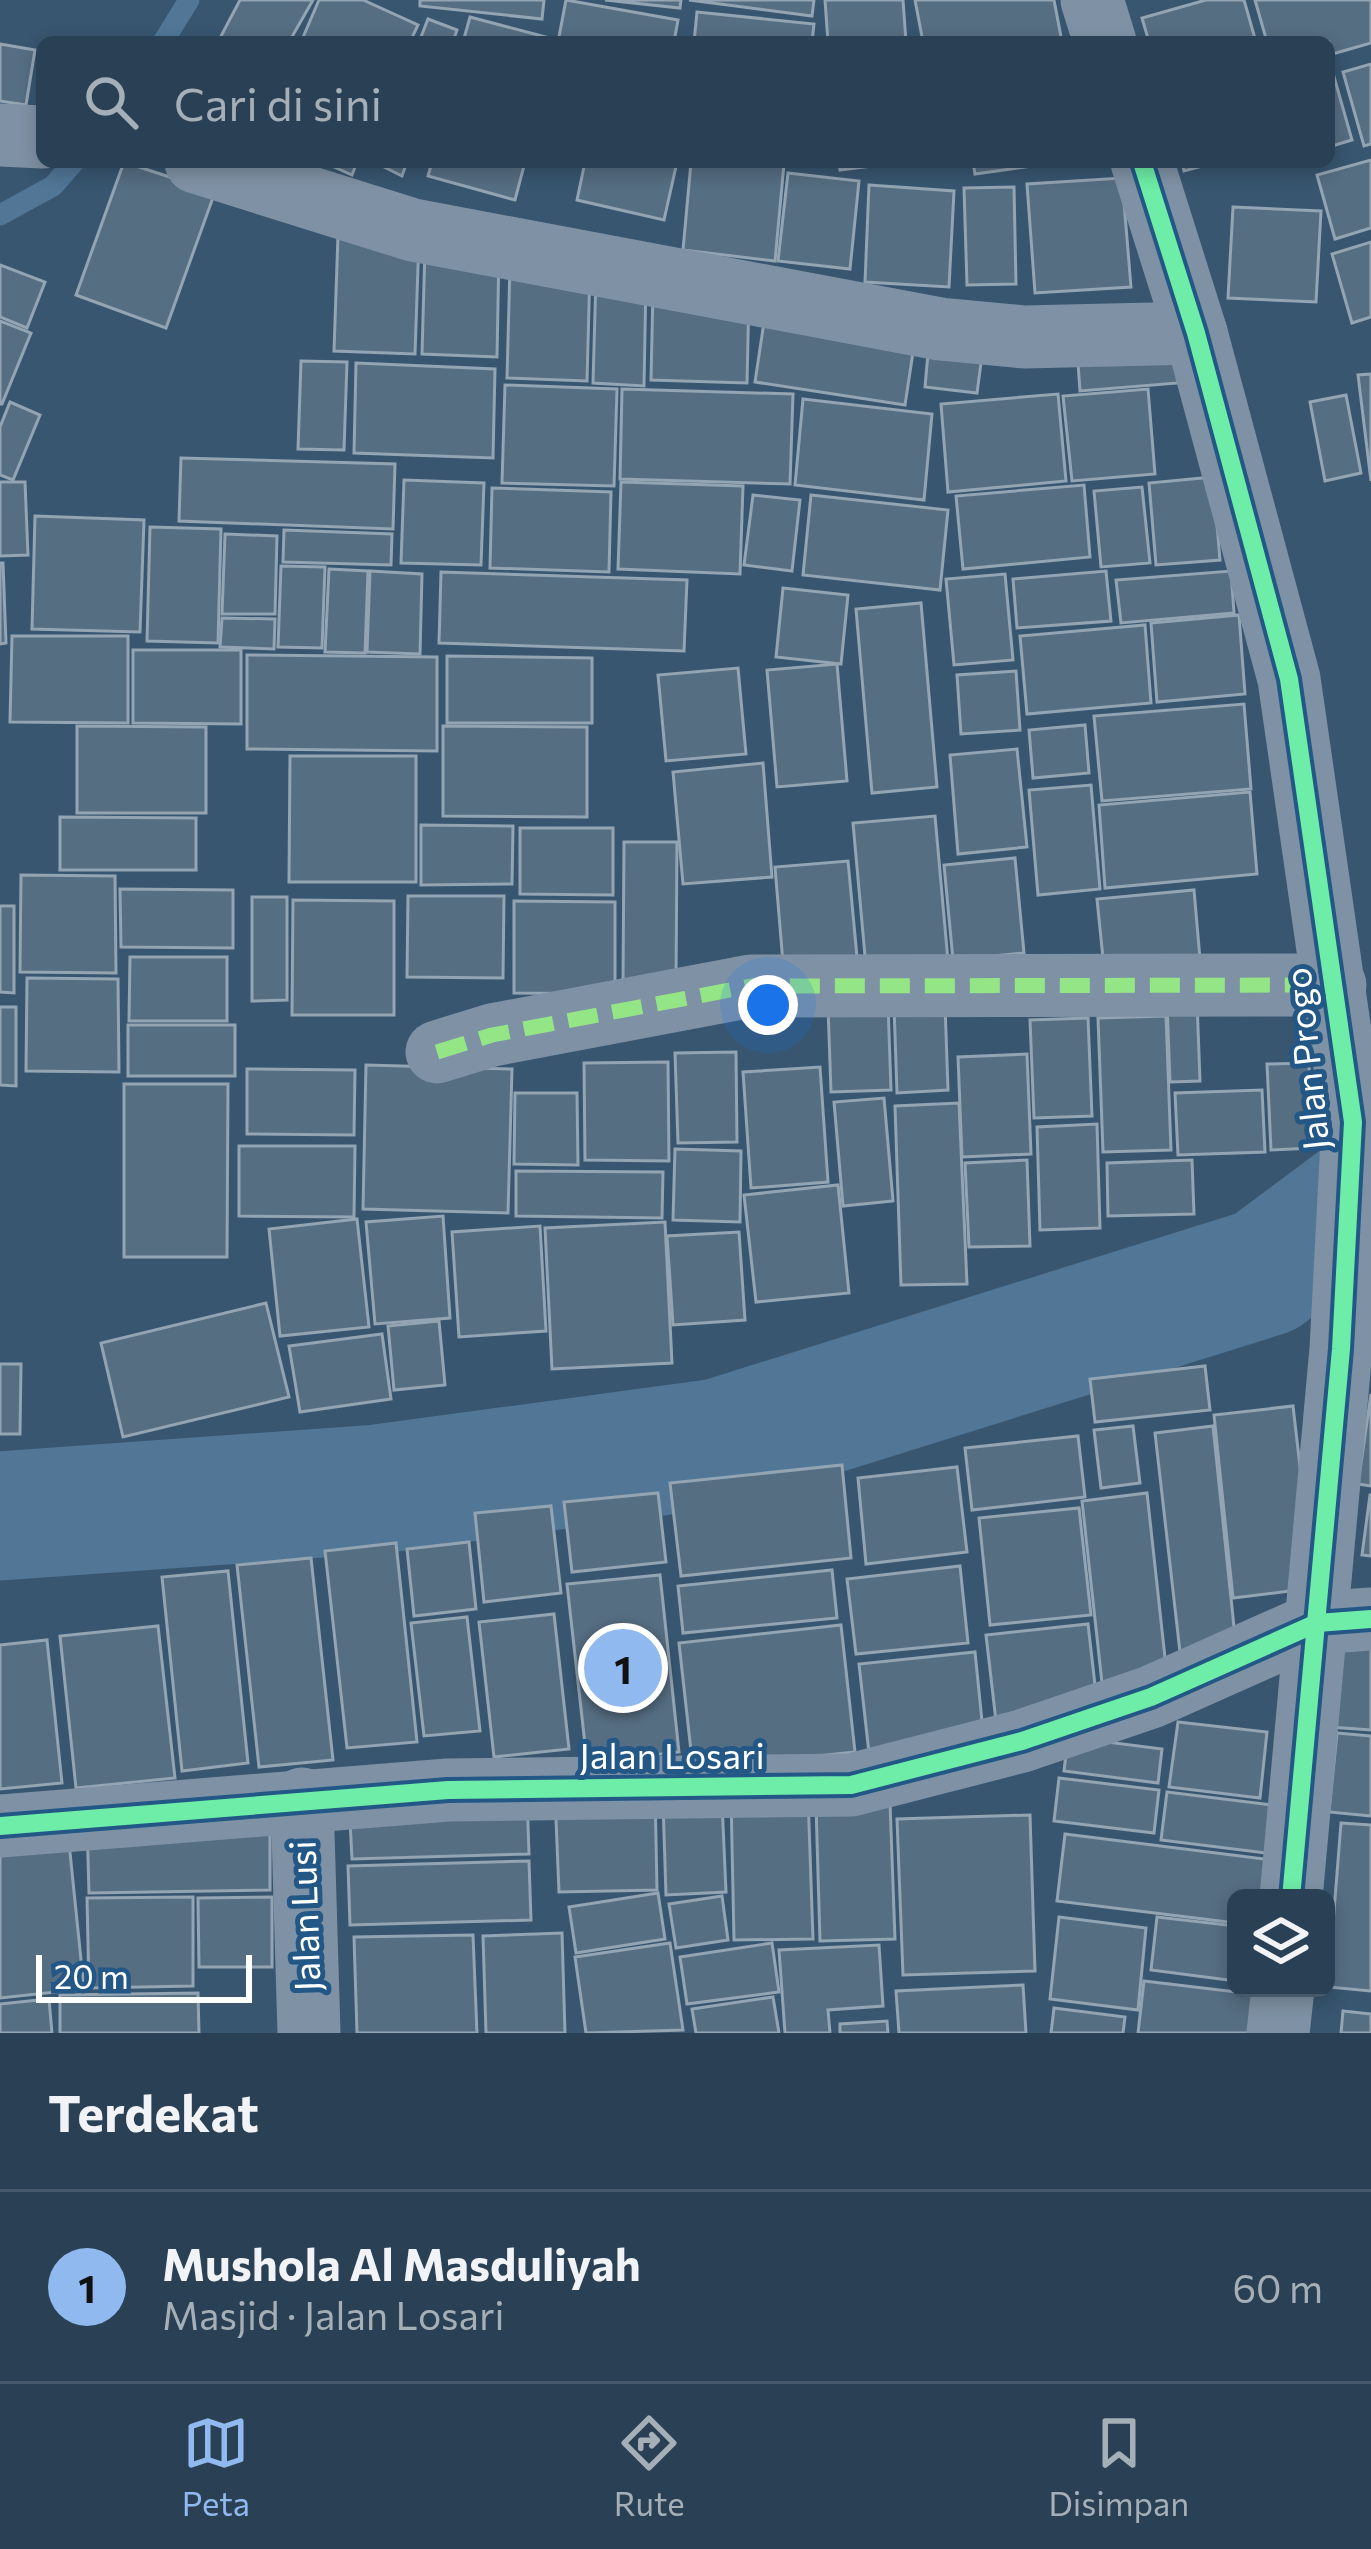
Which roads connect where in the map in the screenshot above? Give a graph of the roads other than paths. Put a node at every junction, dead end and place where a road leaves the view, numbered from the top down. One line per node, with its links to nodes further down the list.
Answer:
1 (1092, 0): 2 (street)
2 (1103, 36)
3 (0, 134): 4 (street)
4 (36, 137)
5 (215, 168): 7 (street)
6 (1144, 168): 7 (street, Jalan Progo)
7 (1196, 333): 8 (street, Jalan Progo)
8 (1335, 985): 9 (street); 10 (street, Jalan Progo)
9 (436, 1052)
10 (1357, 1083): 11 (street, Jalan Progo)
11 (1344, 1621): 12 (street, Jalan Losari); 14 (street, Jalan Progo)
12 (302, 1799): 13 (street, Jalan Losari); 16 (street, Jalan Lusi)
13 (0, 1826)
14 (1293, 1889)
15 (1281, 1997): 17 (street)
16 (308, 2033)
17 (1278, 2033)

